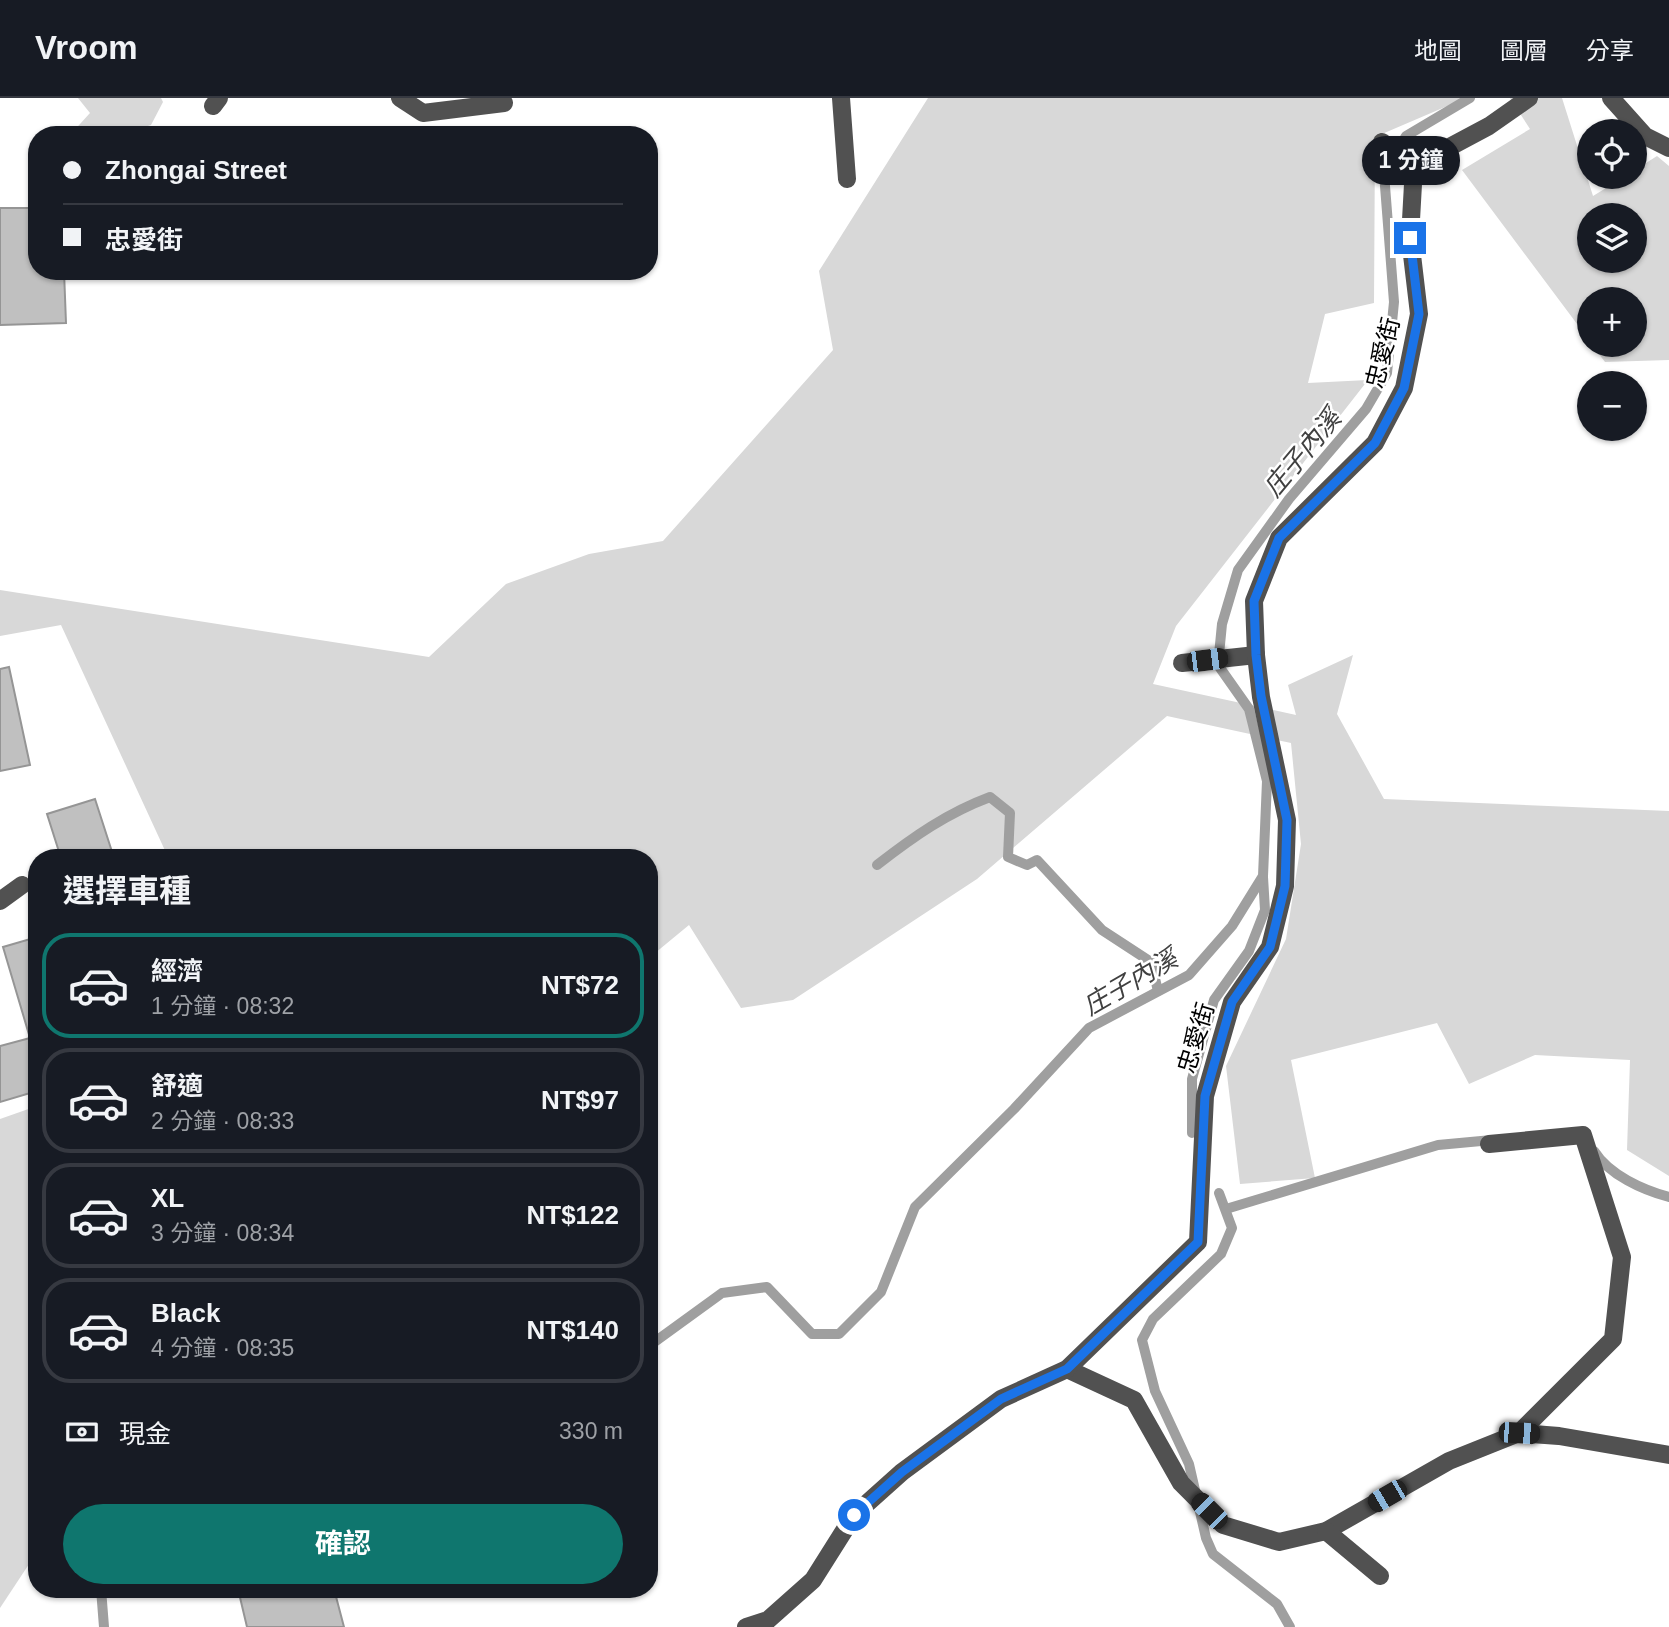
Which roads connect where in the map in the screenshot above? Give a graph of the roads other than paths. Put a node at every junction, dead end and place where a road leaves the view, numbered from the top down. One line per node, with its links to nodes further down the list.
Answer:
1 (400, 98): 5 (street)
2 (841, 98): 9 (street)
3 (1528, 98): 8 (street)
4 (1611, 98): 7 (street)
5 (504, 103)
6 (1382, 142): 8 (street)
7 (1669, 148)
8 (1414, 166): 10 (street, 忠愛街)
9 (847, 178)
10 (1256, 655): 11 (street); 15 (street, 忠愛街)
11 (1182, 663)
12 (22, 885): 13 (street)
13 (0, 901)
14 (1489, 1144): 16 (street)
15 (1067, 1369): 18 (street); 20 (street, 忠愛街)
16 (1519, 1433): 17 (street); 18 (street)
17 (1669, 1455)
18 (1326, 1531): 19 (street)
19 (1380, 1576)
20 (747, 1627)

